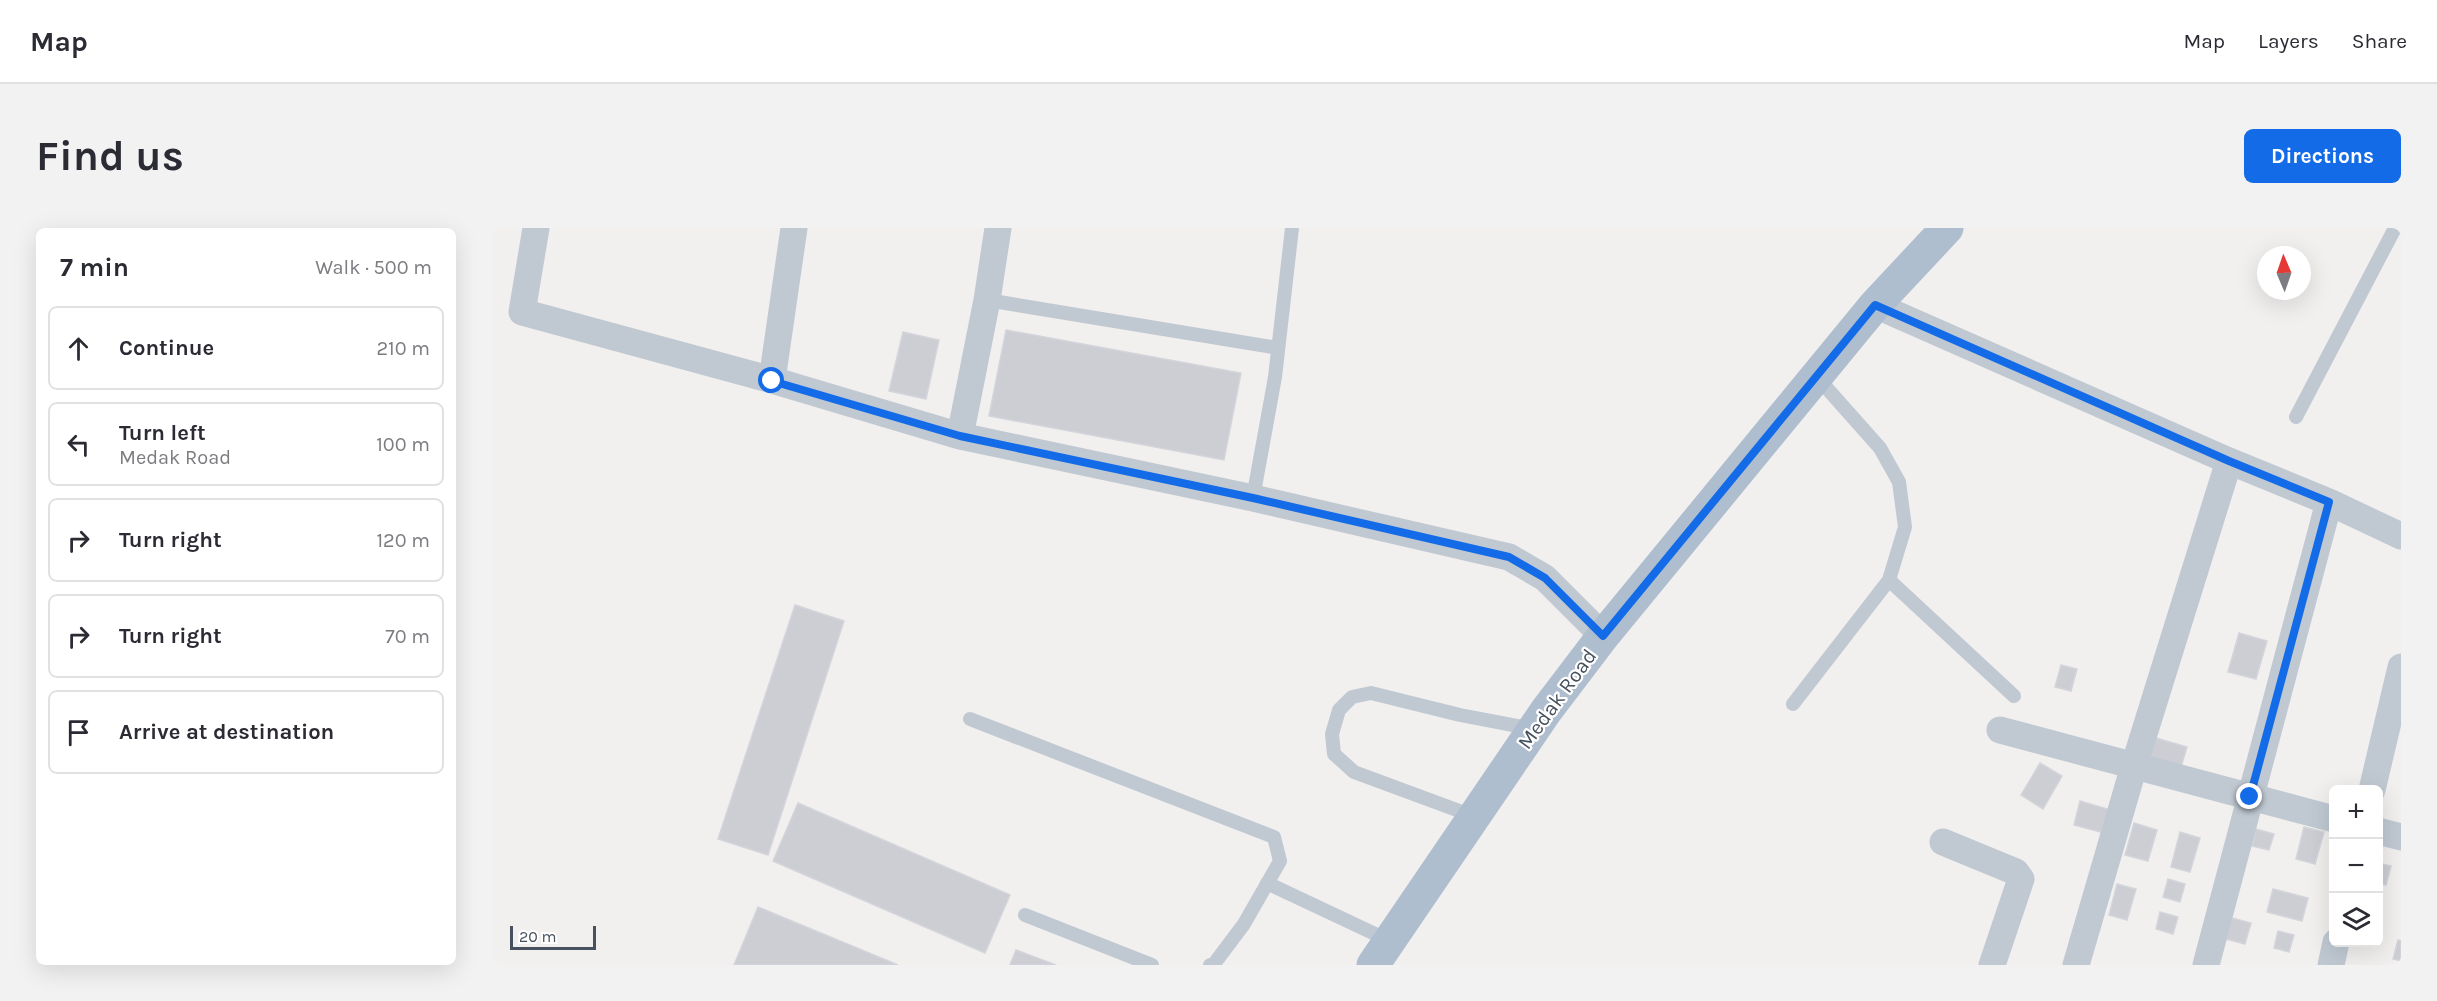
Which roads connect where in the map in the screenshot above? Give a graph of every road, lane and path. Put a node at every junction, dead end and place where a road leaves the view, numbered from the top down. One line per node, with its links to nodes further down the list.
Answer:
1 (536, 228): 11 (street)
2 (794, 228): 11 (street)
3 (998, 228): 7 (street)
4 (1292, 228): 9 (lane)
5 (1947, 228): 8 (main road, Medak Road)
6 (2395, 228): 12 (lane)
7 (987, 300): 9 (lane); 13 (street)
8 (1875, 305): 10 (main road, Medak Road); 14 (street)
9 (1278, 348): 15 (lane)
10 (1816, 376): 18 (lane); 19 (main road, Medak Road)
11 (772, 381): 13 (street)
12 (2296, 417)
13 (960, 436): 15 (street)
14 (2229, 461): 16 (street); 26 (street)
15 (1253, 498): 19 (street)
16 (2329, 502): 17 (street); 28 (street)
17 (2401, 536)
18 (1889, 580): 21 (lane); 22 (lane)
19 (1603, 636): 24 (main road, Medak Road)
20 (2401, 668): 27 (street)
21 (2013, 696)
22 (1793, 704)
23 (970, 719): 34 (lane)
24 (1533, 729): 29 (main road, Medak Road); 29 (lane)
25 (2000, 730): 26 (street)
26 (2134, 766): 28 (street); 41 (street)
27 (2373, 785)
28 (2250, 797): 30 (street); 42 (street)
29 (1476, 816): 37 (main road, Medak Road)
30 (2329, 818)
31 (2383, 832): 32 (street)
32 (2401, 837)
33 (1943, 842): 40 (street)
34 (1268, 883): 37 (lane); 39 (lane)
35 (1025, 915): 38 (lane)
36 (2335, 947): 43 (street)
37 (1381, 953)
38 (1152, 965)
39 (1210, 965)
40 (1992, 965)
41 (2076, 965)
42 (2206, 965)
43 (2331, 965)

